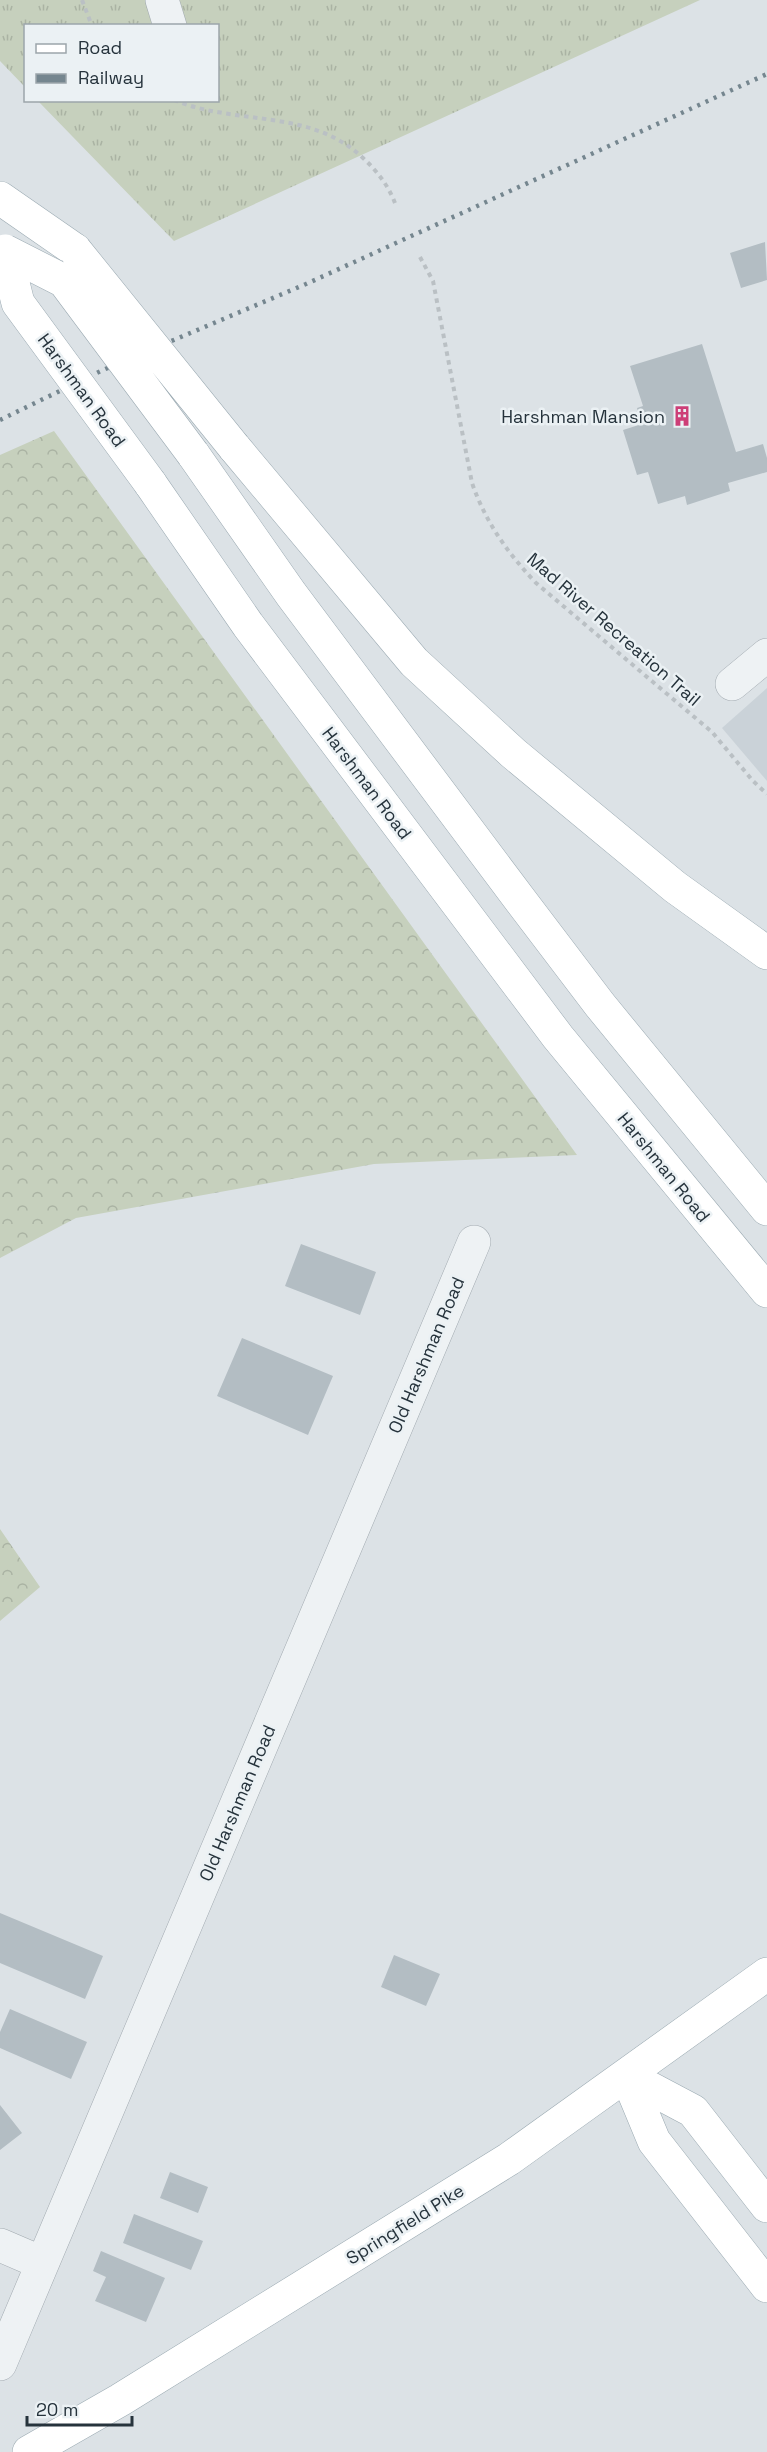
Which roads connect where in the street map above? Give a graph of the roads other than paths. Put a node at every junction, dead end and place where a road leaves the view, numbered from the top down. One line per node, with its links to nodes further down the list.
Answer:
1 (162, 0): 2 (street)
2 (169, 24)
3 (0, 198): 7 (main road, bridge)
4 (3, 247): 8 (main road, Harshman Road, bridge); 10 (main road, Harshman Road, bridge)
5 (767, 655): 6 (street)
6 (732, 684)
7 (767, 953)
8 (767, 1209)
9 (474, 1242): 15 (street, Old Harshman Road)
10 (767, 1291)
11 (767, 1974): 12 (main road, Springfield Pike)
12 (627, 2076): 13 (main road); 16 (main road); 18 (main road, Springfield Pike)
13 (767, 2206)
14 (0, 2245): 15 (street)
15 (42, 2263): 17 (street, Old Harshman Road)
16 (767, 2286)
17 (0, 2364)
18 (29, 2452)

